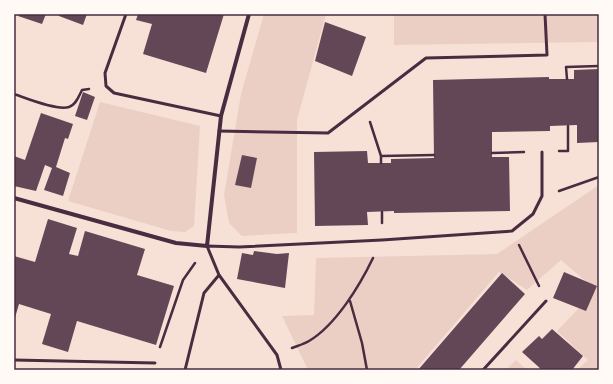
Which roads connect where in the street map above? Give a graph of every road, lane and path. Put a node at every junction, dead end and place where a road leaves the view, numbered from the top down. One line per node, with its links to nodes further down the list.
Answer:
1 (126, 14): 9 (lane)
2 (249, 14): 9 (street)
3 (546, 14): 8 (lane)
4 (599, 66): 5 (path)
5 (567, 79)
6 (82, 90): 7 (path)
7 (14, 94)
8 (365, 104): 10 (lane); 13 (path)
9 (221, 116): 10 (street)
10 (219, 131): 19 (street)
11 (542, 152): 18 (lane)
12 (434, 155): 13 (path)
13 (380, 156): 14 (path)
14 (381, 163)
15 (599, 177): 16 (path)
16 (575, 186)
17 (14, 198): 19 (street)
18 (382, 240): 19 (lane); 23 (path)
19 (207, 246): 21 (lane); 27 (path)
20 (529, 266): 22 (path)
21 (219, 274): 25 (lane); 28 (lane)
22 (536, 280)
23 (350, 301): 25 (path); 30 (path)
24 (546, 301): 31 (lane)
25 (277, 355): 29 (lane)
26 (14, 360): 27 (lane)
27 (155, 363)
28 (185, 370)
29 (281, 370)
30 (367, 370)
31 (483, 370)

